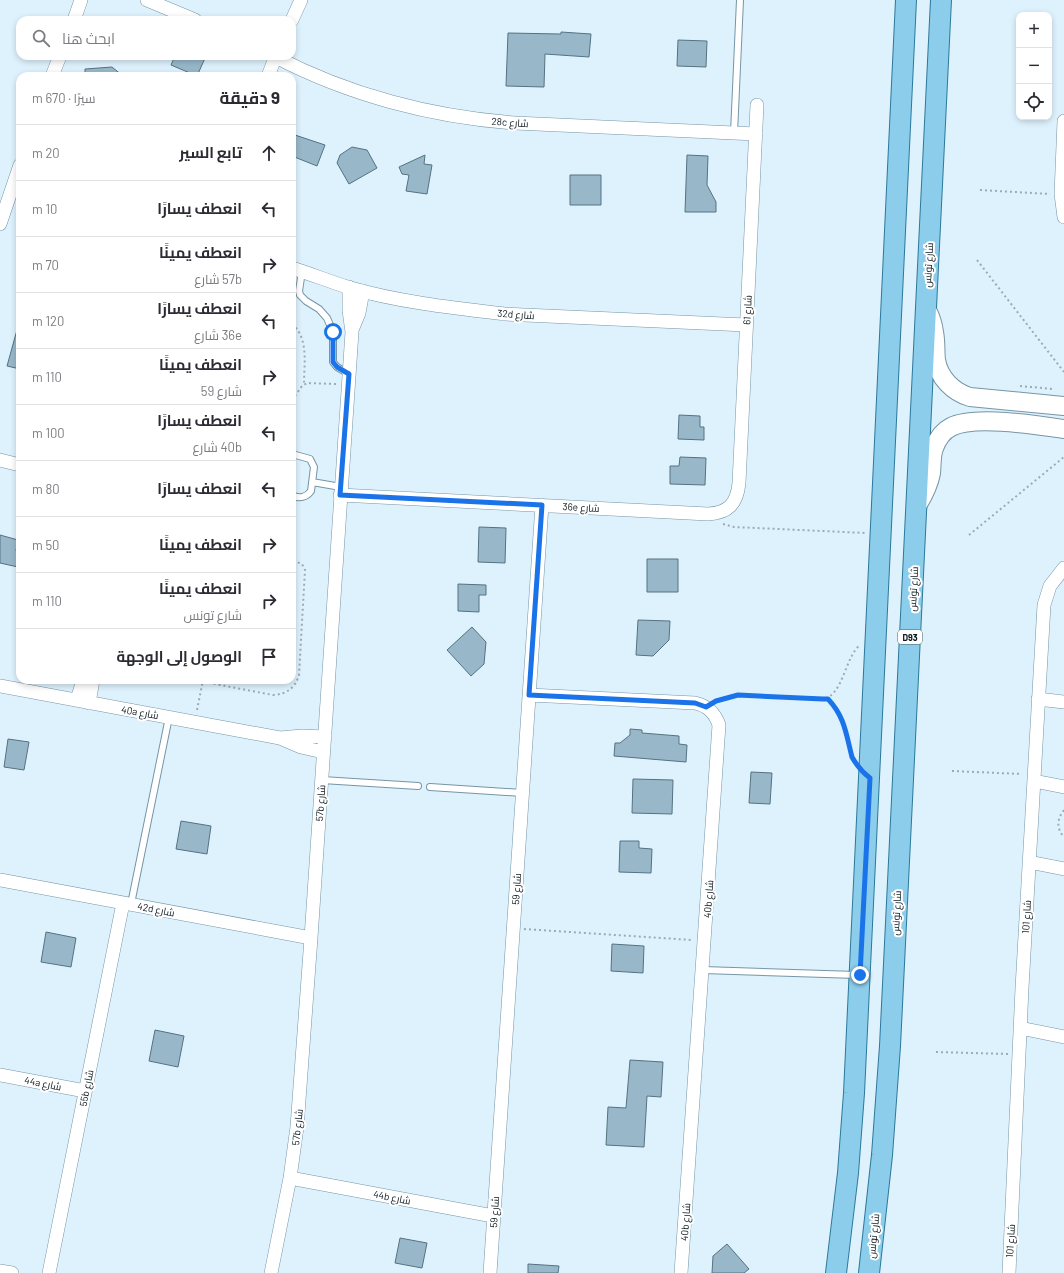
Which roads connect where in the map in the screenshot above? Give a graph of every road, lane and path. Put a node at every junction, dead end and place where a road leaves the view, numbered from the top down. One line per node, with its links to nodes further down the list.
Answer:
1 (82, 0): 7 (street)
2 (147, 0): 8 (street)
3 (301, 0): 9 (street)
4 (740, 0): 17 (lane)
5 (906, 0): 51 (main road)
6 (941, 0): 28 (main road, شارع تونس / D93)
7 (76, 16)
8 (185, 16)
9 (294, 16)
10 (58, 60): 13 (street)
11 (274, 60): 14 (street)
12 (283, 60): 17 (street, 28c شارع)
13 (54, 72)
14 (269, 72)
15 (757, 105): 18 (street, شارع 61)
16 (1064, 121): 21 (street)
17 (734, 133): 18 (street, 28c شارع)
18 (756, 134): 29 (street, شارع 61)
19 (16, 177): 23 (street)
20 (980, 190): 21 (path)
21 (1061, 194): 22 (street)
22 (1064, 217)
23 (0, 224)
24 (977, 260): 32 (path)
25 (297, 270): 26 (street, 32d شارع); 33 (lane)
26 (349, 287): 27 (street, 32d شارع); 31 (street, 57b شارع)
27 (364, 291): 29 (street, 32d شارع); 31 (street, 57b شارع)
28 (926, 307): 38 (street); 48 (main road, شارع تونس / D93)
29 (746, 325): 49 (street, شارع 61)
30 (296, 328): 34 (path)
31 (352, 332): 33 (street, 57b شارع)
32 (1064, 372)
33 (348, 379): 34 (path); 45 (street, 57b شارع)
34 (304, 384): 37 (path)
35 (1018, 386): 36 (path)
36 (1056, 390)
37 (296, 395)
38 (1064, 406)
39 (1064, 429): 48 (street)
40 (296, 455): 44 (lane)
41 (1064, 457): 52 (path)
42 (0, 460): 43 (street)
43 (16, 464)
44 (312, 482): 45 (lane); 46 (lane)
45 (341, 491): 47 (street, 36e شارع); 71 (street, 57b شارع)
46 (296, 497)
47 (542, 505): 50 (street, 36e شارع); 63 (street, شارع 59)
48 (917, 506): 108 (main road, شارع تونس / D93)
49 (725, 511): 50 (street, 36e شارع)
50 (708, 514): 51 (path)
51 (881, 534): 55 (main road)
52 (969, 535)
53 (296, 562): 61 (path)
54 (1064, 568): 65 (street, شارع 101)
55 (876, 639): 64 (path); 75 (main road)
56 (83, 684): 66 (street)
57 (91, 684): 66 (street)
58 (202, 684): 70 (path)
59 (218, 684): 60 (path)
60 (296, 684)
61 (296, 684)
62 (0, 686): 66 (street, 40a شارع)
63 (529, 695): 68 (street); 81 (street, شارع 59)
64 (828, 699): 68 (path); 75 (path)
65 (1038, 699): 67 (street); 76 (street, شارع 101)
66 (83, 702): 69 (street, 40a شارع)
67 (1064, 702)
68 (706, 707): 90 (street, 40b شارع)
69 (169, 717): 70 (street, 40a شارع); 87 (lane)
70 (194, 722): 72 (street, 40a شارع)
71 (324, 737): 72 (street, 40a شارع); 73 (street, 57b شارع)
72 (280, 738): 73 (street, 40a شارع)
73 (324, 752): 77 (street, 57b شارع)
74 (952, 771): 76 (path)
75 (870, 778): 92 (main road)
76 (1034, 778): 80 (street); 84 (street, شارع 101)
77 (322, 780): 78 (lane); 89 (street, 57b شارع)
78 (418, 786)
79 (430, 787): 81 (lane)
80 (1064, 787)
81 (522, 793): 88 (street, شارع 59)
82 (1064, 810): 83 (path)
83 (1064, 837)
84 (1029, 862): 85 (street); 93 (street, شارع 101)
85 (1064, 869)
86 (0, 880): 87 (street, 42d شارع)
87 (127, 903): 89 (street, 42d شارع); 98 (street, 55b شارع)
88 (513, 928): 90 (path); 100 (street, شارع 59)
89 (311, 938): 99 (street, 57b شارع)
90 (705, 940): 91 (street, 40b شارع)
91 (703, 970): 92 (lane); 106 (street, 40b شارع)
92 (860, 975): 107 (main road)
93 (1020, 1028): 94 (street); 96 (street, شارع 101)
94 (1064, 1037)
95 (936, 1052): 96 (path)
96 (1019, 1055): 109 (street, شارع 101)
97 (0, 1075): 98 (street, 44a شارع)
98 (86, 1091): 103 (street, 55b شارع)
99 (290, 1178): 100 (street, 44b شارع); 104 (street, 57b شارع)
100 (493, 1216): 105 (street, شارع 59)
101 (0, 1271): 102 (street)
102 (12, 1273)
103 (49, 1273)
104 (271, 1273)
105 (490, 1273)
106 (681, 1273)
107 (836, 1273)
108 (869, 1273)
109 (1009, 1273)

